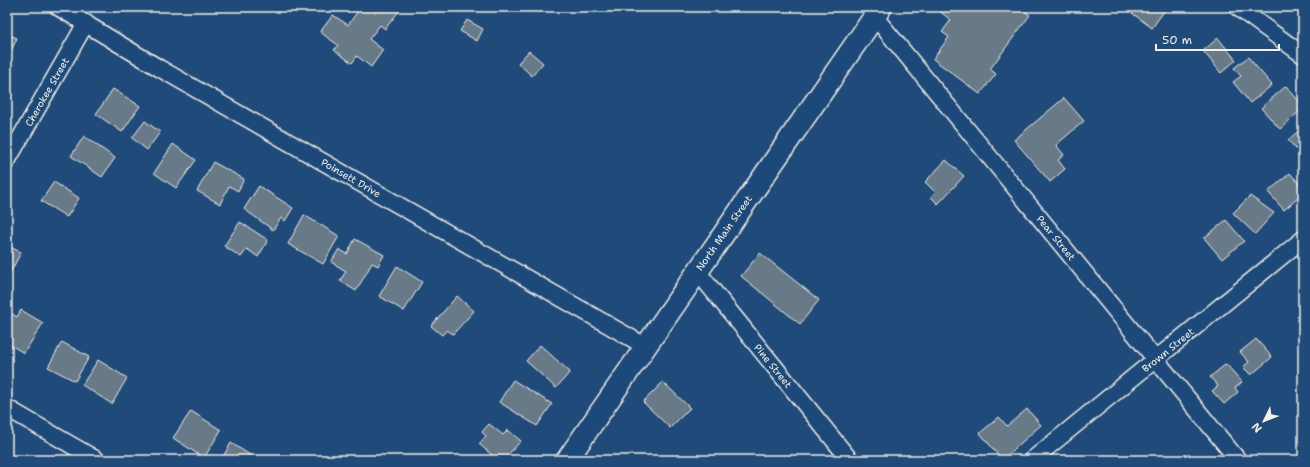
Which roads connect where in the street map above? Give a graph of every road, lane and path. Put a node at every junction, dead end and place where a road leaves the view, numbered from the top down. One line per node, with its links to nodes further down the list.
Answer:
1 (58, 7): 4 (street, Poinsett Drive)
2 (1237, 7): 5 (street)
3 (878, 12): 8 (main road, North Main Street); 10 (street, Pear Street)
4 (86, 23): 6 (street, Cherokee Street); 9 (street, Poinsett Drive)
5 (1303, 55)
6 (7, 161)
7 (1303, 239): 10 (street, Brown Street)
8 (697, 271): 9 (main road, North Main Street); 14 (street, Pine Street)
9 (645, 346): 13 (main road, North Main Street)
10 (1156, 360): 15 (street, Brown Street); 16 (street, Pear Street)
11 (7, 408): 12 (street)
12 (97, 460)
13 (567, 460)
14 (850, 460)
15 (1032, 460)
16 (1238, 460)

